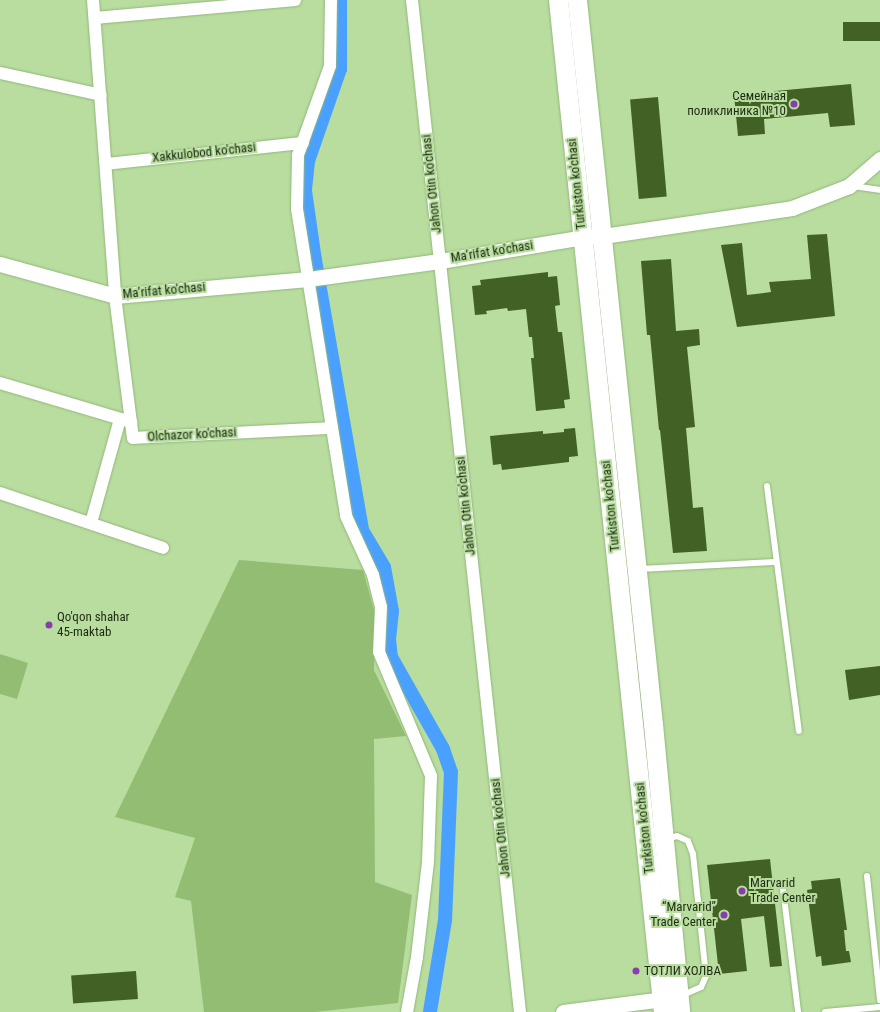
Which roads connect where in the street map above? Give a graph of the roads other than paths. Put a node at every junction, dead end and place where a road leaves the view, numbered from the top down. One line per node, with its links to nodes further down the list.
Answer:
1 (93, 0): 7 (street)
2 (295, 0): 7 (street)
3 (331, 0): 10 (street)
4 (412, 0): 17 (street, Jahon Otin ko'chasi)
5 (558, 0): 16 (main road, Turkiston ko'chasi)
6 (577, 0): 15 (main road, Turkiston ko'chasi)
7 (95, 18): 9 (street)
8 (0, 73): 9 (street)
9 (101, 95): 12 (street)
10 (303, 143): 12 (street, Xakkulobod ko'chasi); 19 (street)
11 (880, 159): 13 (street, Ma’rifat ko'chasi)
12 (106, 164): 20 (street)
13 (849, 186): 14 (lane); 15 (street, Ma’rifat ko'chasi)
14 (880, 190)
15 (603, 236): 16 (street, Ma’rifat ko'chasi); 29 (main road, Turkiston ko'chasi)
16 (583, 237): 17 (street, Ma’rifat ko'chasi); 35 (main road, Turkiston ko'chasi)
17 (440, 261): 19 (street, Ma’rifat ko'chasi); 38 (street, Jahon Otin ko'chasi)
18 (0, 264): 20 (street, Ma’rifat ko'chasi)
19 (308, 279): 20 (street, Ma’rifat ko'chasi); 23 (street)
20 (116, 296): 22 (street)
21 (0, 383): 22 (street)
22 (126, 420): 23 (street, Olchazor ko'chasi); 26 (street)
23 (332, 428): 37 (street)
24 (767, 486): 28 (lane)
25 (0, 493): 26 (street)
26 (91, 524): 27 (street)
27 (164, 548)
28 (776, 562): 29 (lane); 30 (lane)
29 (637, 569): 31 (main road, Turkiston ko'chasi)
30 (799, 731)
31 (665, 840): 35 (main road, Turkiston ko'chasi); 35 (lane)
32 (867, 876): 34 (lane)
33 (783, 889): 40 (lane)
34 (880, 1000)
35 (671, 1005): 39 (street)
36 (880, 1007): 41 (lane)
37 (407, 1012)
38 (520, 1012)
39 (563, 1012)
40 (798, 1012)
41 (825, 1012)

